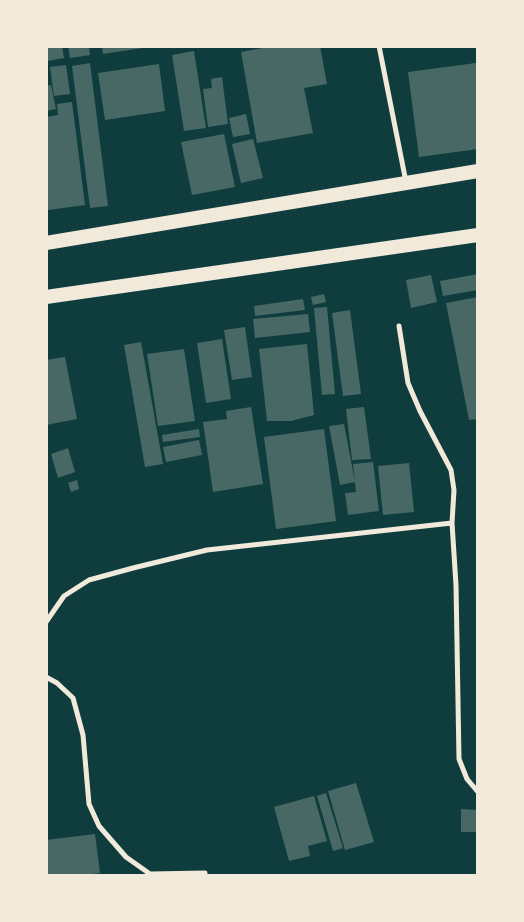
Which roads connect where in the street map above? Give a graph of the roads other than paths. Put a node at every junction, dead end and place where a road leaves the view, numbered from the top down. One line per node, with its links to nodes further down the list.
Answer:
1 (379, 46): 3 (street)
2 (478, 171): 3 (highway)
3 (406, 182): 5 (highway)
4 (478, 235): 6 (highway)
5 (46, 243)
6 (46, 297)
7 (399, 326): 8 (street)
8 (452, 523): 9 (street); 11 (street)
9 (46, 622)
10 (46, 677): 12 (street)
11 (478, 792)
12 (205, 873)

